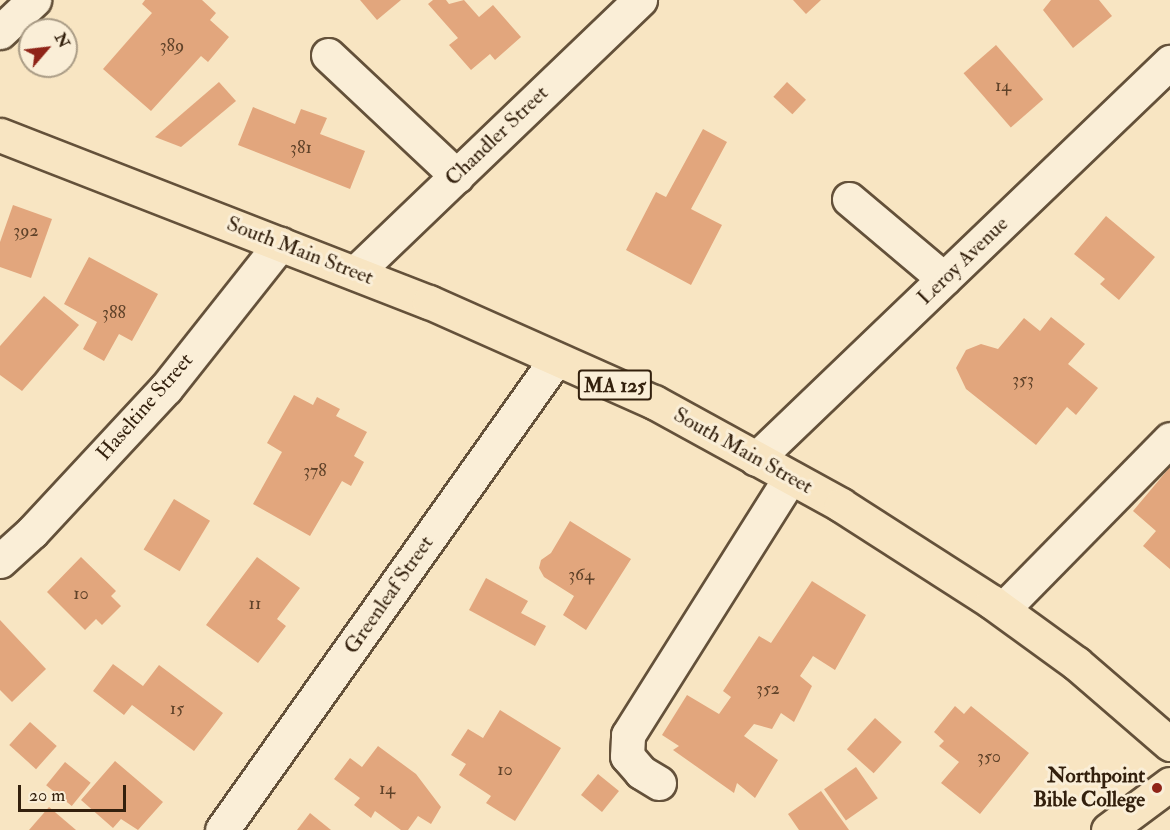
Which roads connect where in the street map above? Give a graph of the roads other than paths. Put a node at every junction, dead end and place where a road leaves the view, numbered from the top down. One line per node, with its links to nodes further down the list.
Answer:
1 (34, 0): 3 (street)
2 (640, 0): 7 (street, Chandler Street)
3 (0, 32)
4 (328, 55): 7 (street)
5 (1170, 62): 11 (street, Leroy Avenue)
6 (0, 135): 9 (main road, South Main Street / MA 125)
7 (456, 176): 10 (street, Chandler Street)
8 (849, 199): 11 (street)
9 (280, 244): 10 (main road, South Main Street / MA 125); 16 (street, Haseltine Street)
10 (355, 273): 12 (main road, South Main Street / MA 125)
11 (944, 279): 14 (street, Leroy Avenue)
12 (556, 359): 14 (main road, South Main Street / MA 125); 21 (street, Greenleaf Street)
13 (1170, 439): 17 (street)
14 (756, 459): 15 (main road, South Main Street / MA 125)
15 (790, 478): 17 (main road, South Main Street / MA 125); 19 (street)
16 (0, 561)
17 (1003, 609): 18 (main road, South Main Street / MA 125)
18 (1170, 744)
19 (659, 783)
20 (1170, 784): 22 (main road)
21 (222, 830)
22 (1108, 830)

